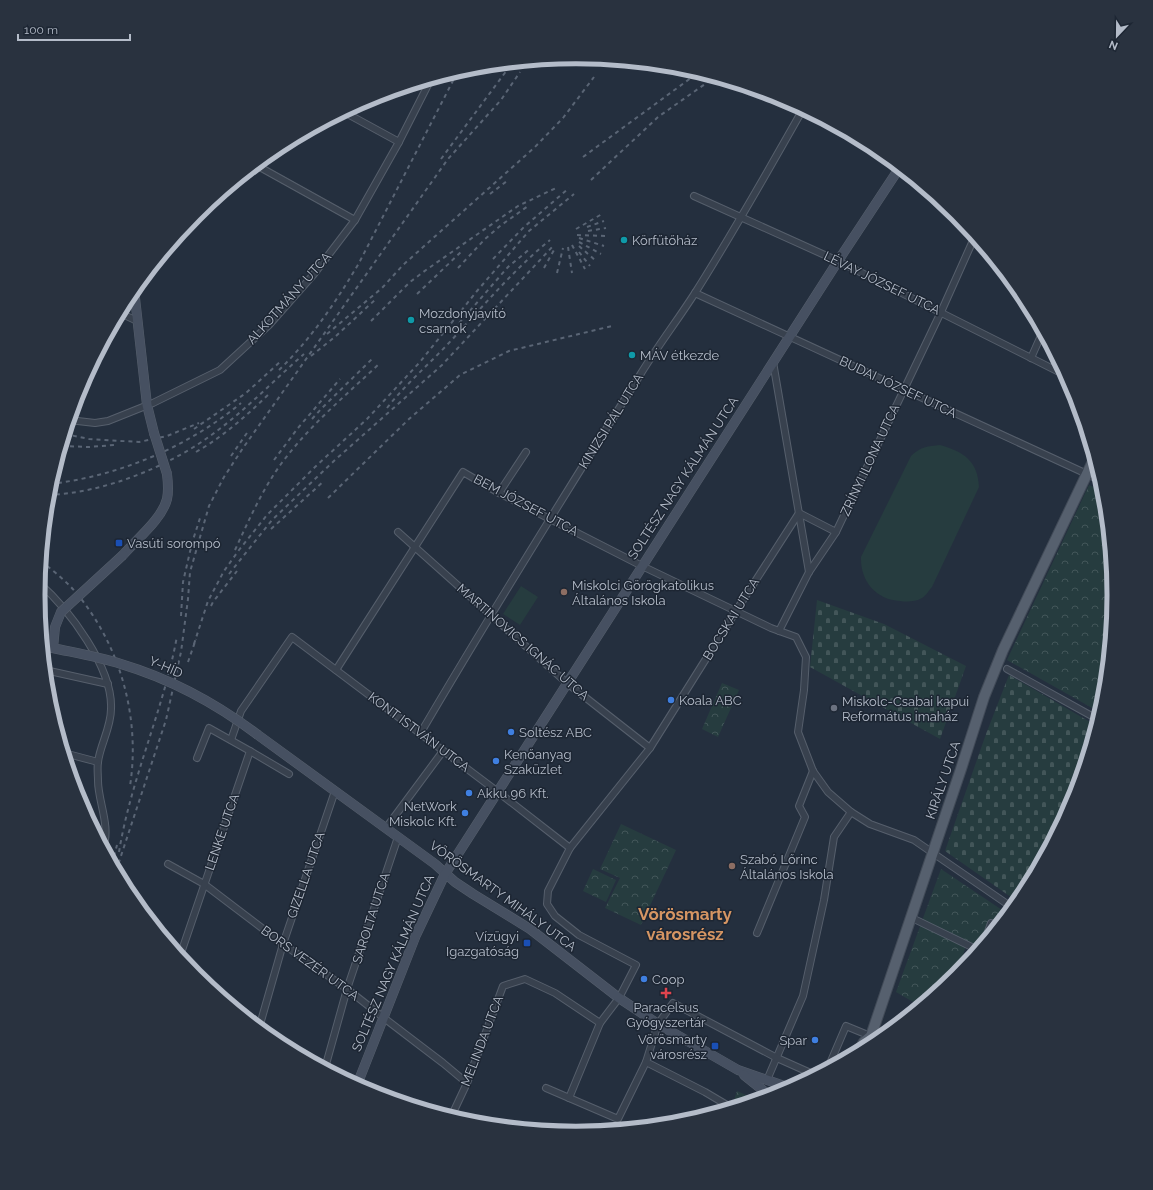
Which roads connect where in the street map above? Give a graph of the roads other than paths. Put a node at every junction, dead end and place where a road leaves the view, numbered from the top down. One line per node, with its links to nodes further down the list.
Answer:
1 (428, 85): 4 (street, ALKOTMÁNY UTCA)
2 (801, 113): 8 (street, KINIZSI PÁL UTCA)
3 (349, 115): 4 (street)
4 (400, 142): 9 (street, ALKOTMÁNY UTCA)
5 (261, 168): 9 (street)
6 (897, 171): 11 (main road, SOLTÉSZ NAGY KÁLMÁN UTCA)
7 (694, 196): 8 (street, LÉVAY JÓZSEF UTCA)
8 (740, 217): 11 (street, LÉVAY JÓZSEF UTCA); 12 (street, KINIZSI PÁL UTCA)
9 (355, 220): 23 (street, ALKOTMÁNY UTCA)
10 (973, 241): 14 (street, ZRÍNYI ILONA UTCA)
11 (838, 261): 14 (street, LÉVAY JÓZSEF UTCA); 17 (main road, SOLTÉSZ NAGY KÁLMÁN UTCA)
12 (695, 293): 17 (street, BUDAI JÓZSEF UTCA); 31 (street, KINIZSI PÁL UTCA)
13 (135, 300): 16 (main road)
14 (941, 312): 19 (street, LÉVAY JÓZSEF UTCA); 22 (street, ZRÍNYI ILONA UTCA)
15 (125, 315): 16 (street)
16 (137, 321): 23 (main road)
17 (790, 336): 20 (main road, SOLTÉSZ NAGY KÁLMÁN UTCA); 22 (street, BUDAI JÓZSEF UTCA)
18 (1041, 336): 19 (street)
19 (1031, 358): 21 (street, LÉVAY JÓZSEF UTCA)
20 (773, 362): 30 (street); 35 (main road, SOLTÉSZ NAGY KÁLMÁN UTCA)
21 (1059, 372)
22 (904, 389): 27 (street, BUDAI JÓZSEF UTCA); 33 (street, ZRÍNYI ILONA UTCA)
23 (147, 405): 24 (street, ALKOTMÁNY UTCA); 42 (main road, bridge)
24 (74, 421)
25 (526, 452): 29 (street)
26 (1092, 464): 27 (main road, KIRÁLY UTCA)
27 (1087, 474): 28 (street, BUDAI JÓZSEF UTCA); 67 (main road, KIRÁLY UTCA)
28 (1095, 478)
29 (499, 494): 31 (street, BEM JÓZSEF UTCA); 34 (street, BEM JÓZSEF UTCA)
30 (799, 513): 33 (street); 36 (street); 38 (street, BOCSKAI UTCA)
31 (551, 519): 35 (street, BEM JÓZSEF UTCA); 39 (street, KINIZSI PÁL UTCA)
32 (398, 532): 34 (street, MARTINOVICS IGNÁC UTCA)
33 (836, 532): 36 (street, ZRÍNYI ILONA UTCA)
34 (415, 547): 39 (street, MARTINOVICS IGNÁC UTCA); 44 (street, BEM JÓZSEF UTCA)
35 (642, 566): 38 (street, BEM JÓZSEF UTCA); 46 (main road, SOLTÉSZ NAGY KÁLMÁN UTCA)
36 (809, 572): 40 (street, ZRÍNYI ILONA UTCA)
37 (45, 589): 47 (street)
38 (736, 611): 40 (street, BEM JÓZSEF UTCA); 52 (street, BOCSKAI UTCA)
39 (492, 615): 46 (street, MARTINOVICS IGNÁC UTCA); 49 (street, KINIZSI PÁL UTCA)
40 (779, 631): 58 (street, BEM JÓZSEF UTCA)
41 (48, 648): 42 (main road, Y-HÍD)
42 (53, 648): 50 (main road, Y-HÍD, bridge)
43 (1007, 669): 48 (street)
44 (336, 670): 49 (street, KONT ISTVÁN UTCA); 51 (street, KONT ISTVÁN UTCA)
45 (51, 671): 47 (street)
46 (567, 683): 52 (street, MARTINOVICS IGNÁC UTCA); 61 (main road, SOLTÉSZ NAGY KÁLMÁN UTCA)
47 (108, 684): 57 (street)
48 (1094, 717)
49 (420, 734): 54 (street, KONT ISTVÁN UTCA)
50 (258, 735): 60 (main road, VÖRÖSMARTY MIHÁLY UTCA)
51 (231, 740): 53 (street); 56 (street)
52 (650, 748): 66 (street, BOCSKAI UTCA)
53 (250, 751): 59 (street); 70 (street, LENKE UTCA)
54 (443, 751): 61 (street, KONT ISTVÁN UTCA); 63 (street)
55 (70, 754): 57 (street)
56 (197, 758)
57 (98, 762): 65 (street)
58 (813, 771): 62 (street, BEM JÓZSEF UTCA); 75 (street)
59 (289, 774)
60 (335, 791): 63 (main road, VÖRÖSMARTY MIHÁLY UTCA); 76 (street, GIZELLA UTCA)
61 (498, 792): 66 (street, KONT ISTVÁN UTCA); 69 (main road, SOLTÉSZ NAGY KÁLMÁN UTCA)
62 (850, 812): 67 (street, BEM JÓZSEF UTCA); 87 (street)
63 (386, 828): 64 (main road, VÖRÖSMARTY MIHÁLY UTCA)
64 (398, 837): 69 (main road, VÖRÖSMARTY MIHÁLY UTCA); 79 (street, SAROLTA UTCA)
65 (106, 841)
66 (570, 848): 80 (street, BOCSKAI UTCA)
67 (932, 852): 71 (street, BEM JÓZSEF UTCA); 72 (main road, KIRÁLY UTCA)
68 (168, 864): 70 (street, BORS VEZÉR UTCA)
69 (445, 874): 80 (main road, VÖRÖSMARTY MIHÁLY UTCA); 81 (main road, SOLTÉSZ NAGY KÁLMÁN UTCA)
70 (204, 884): 76 (street, BORS VEZÉR UTCA); 78 (street, LENKE UTCA)
71 (1008, 905)
72 (910, 917): 77 (street); 85 (main road, KIRÁLY UTCA)
73 (991, 924): 74 (street)
74 (989, 930)
75 (757, 933)
76 (283, 944): 79 (street, BORS VEZÉR UTCA); 82 (street, GIZELLA UTCA)
77 (973, 948)
78 (182, 950)
79 (347, 989): 81 (street, BORS VEZÉR UTCA); 90 (street, SAROLTA UTCA)
80 (619, 998): 83 (street); 84 (main road, VÖRÖSMARTY MIHÁLY UTCA)
81 (384, 1018): 93 (main road, SOLTÉSZ NAGY KÁLMÁN UTCA); 95 (street, BORS VEZÉR UTCA)
82 (261, 1022)
83 (600, 1023): 95 (street, MELINDA UTCA); 99 (street)
84 (658, 1024): 87 (street); 89 (street); 91 (main road, VÖRÖSMARTY MIHÁLY UTCA)
85 (876, 1034)
86 (870, 1038): 88 (street)
87 (777, 1058): 92 (street); 94 (street)
88 (831, 1061)
89 (646, 1062): 99 (street); 100 (street)
90 (326, 1064)
91 (738, 1070): 94 (main road, VÖRÖSMARTY MIHÁLY UTCA); 98 (main road, VÖRÖSMARTY MIHÁLY UTCA)
92 (810, 1073)
93 (359, 1080)
94 (767, 1080): 96 (main road, VÖRÖSMARTY MIHÁLY UTCA)
95 (467, 1083): 101 (street, MELINDA UTCA)
96 (782, 1085)
97 (546, 1088): 99 (street)
98 (765, 1092)
99 (569, 1098)
100 (726, 1104)
101 (454, 1111)

